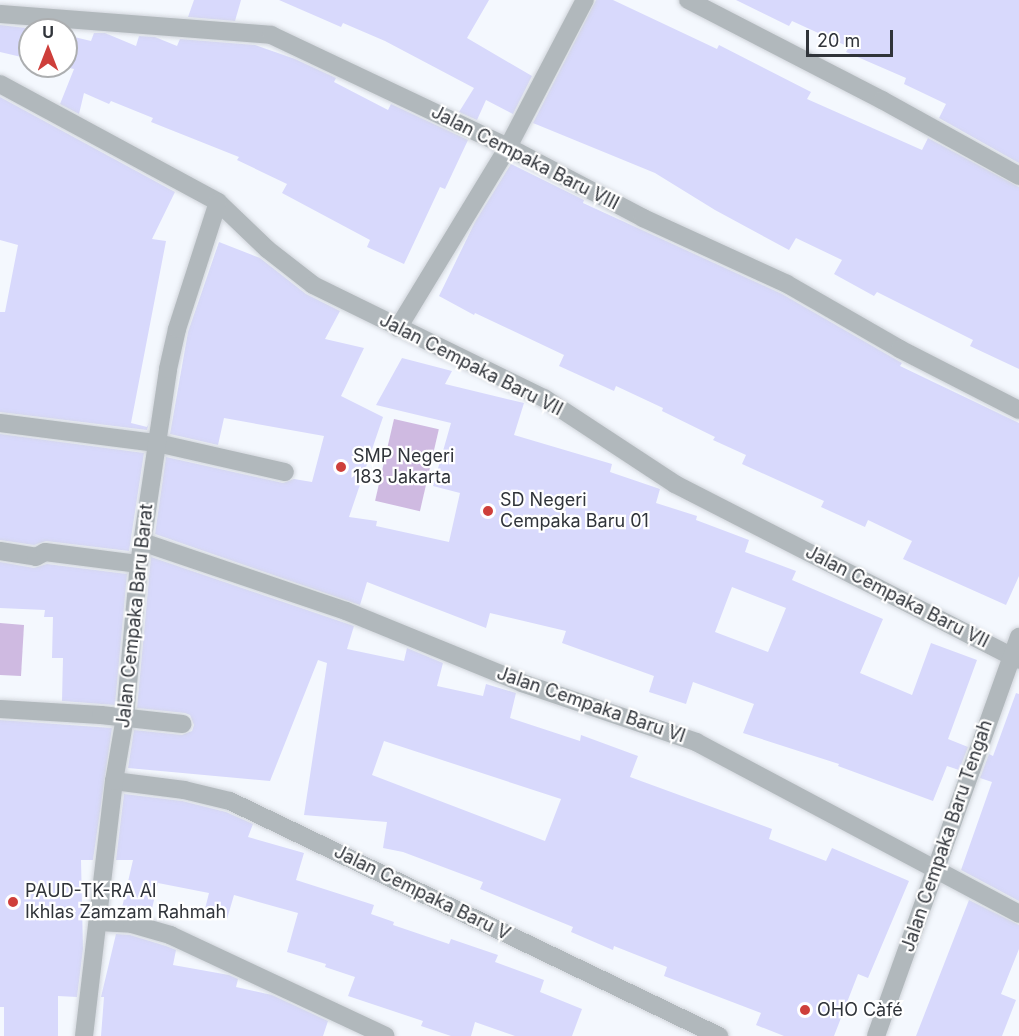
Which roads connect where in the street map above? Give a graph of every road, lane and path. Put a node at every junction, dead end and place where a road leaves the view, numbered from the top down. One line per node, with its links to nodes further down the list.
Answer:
1 (585, 0): 5 (street)
2 (688, 0): 6 (street)
3 (0, 14): 5 (street, Jalan Cempaka Baru VIII)
4 (0, 84): 7 (street, Jalan Cempaka Baru VII)
5 (508, 147): 8 (street); 9 (street, Jalan Cempaka Baru VIII)
6 (1019, 176)
7 (218, 202): 8 (street, Jalan Cempaka Baru VII); 11 (street, Jalan Cempaka Baru Barat)
8 (398, 328): 17 (street, Jalan Cempaka Baru VII)
9 (1019, 410)
10 (0, 423): 11 (street)
11 (157, 443): 12 (street); 13 (street, Jalan Cempaka Baru Barat)
12 (285, 472)
13 (142, 542): 15 (street, Jalan Cempaka Baru Barat); 22 (street, Jalan Cempaka Baru VI)
14 (0, 551): 15 (street)
15 (139, 564): 19 (street, Jalan Cempaka Baru Barat)
16 (1019, 637): 17 (street, Jalan Cempaka Baru Tengah)
17 (1015, 657): 22 (street, Jalan Cempaka Baru Tengah)
18 (0, 709): 19 (street)
19 (125, 717): 20 (street); 21 (street, Jalan Cempaka Baru Barat)
20 (183, 724)
21 (114, 781): 24 (street, Jalan Cempaka Baru Barat); 27 (street, Jalan Cempaka Baru V)
22 (936, 868): 23 (street, Jalan Cempaka Baru VI); 28 (street, Jalan Cempaka Baru Tengah)
23 (1019, 914)
24 (98, 922): 25 (street, Jalan Cempaka Baru Barat); 26 (street)
25 (84, 1036)
26 (386, 1036)
27 (719, 1036)
28 (876, 1036)

